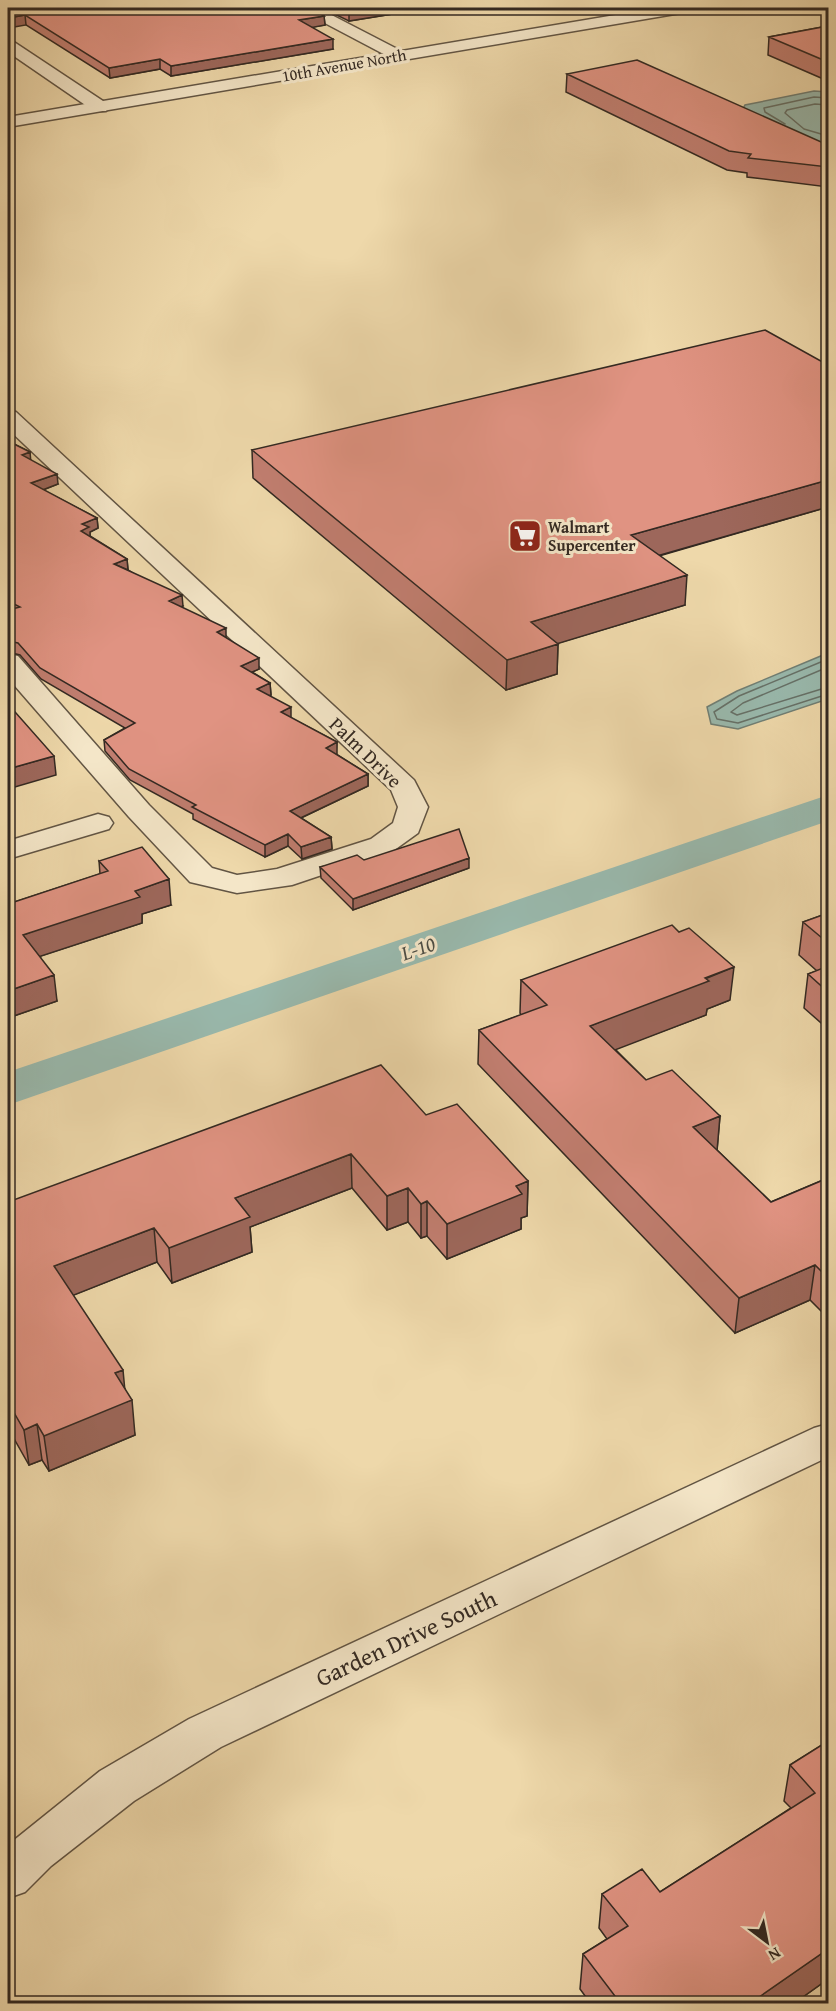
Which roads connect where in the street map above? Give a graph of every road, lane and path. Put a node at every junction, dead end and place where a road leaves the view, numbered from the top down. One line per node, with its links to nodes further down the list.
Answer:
1 (307, 8): 4 (street)
2 (671, 8): 4 (street, 10th Avenue North)
3 (8, 45): 5 (street)
4 (399, 56): 5 (street, 10th Avenue North)
5 (99, 107): 6 (street, 10th Avenue North)
6 (8, 122)
7 (8, 417): 8 (street, Palm Drive)
8 (8, 662)
9 (98, 823): 10 (street)
10 (8, 850)
11 (828, 1439): 12 (street, Garden Drive South)
12 (8, 1876)

